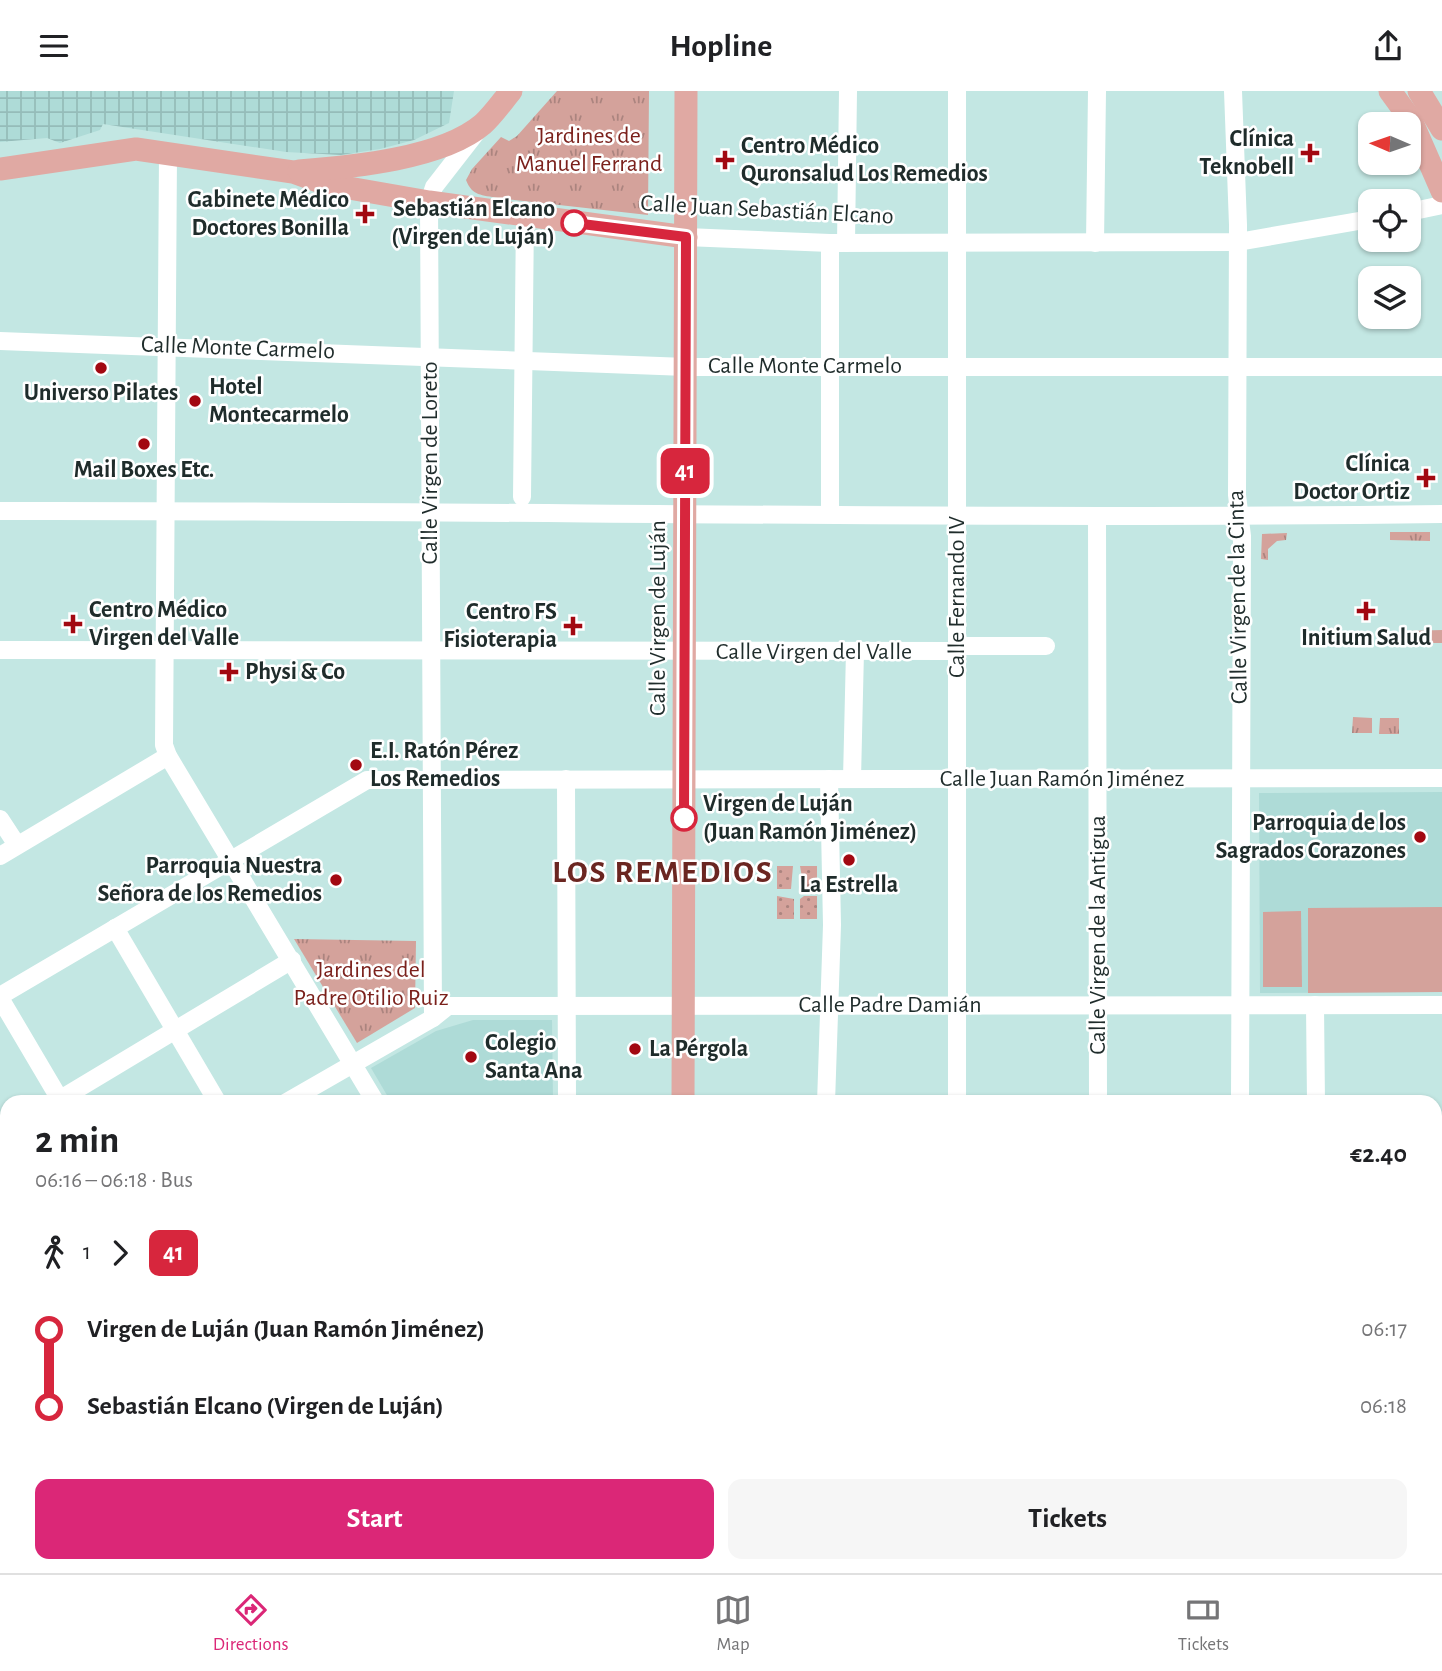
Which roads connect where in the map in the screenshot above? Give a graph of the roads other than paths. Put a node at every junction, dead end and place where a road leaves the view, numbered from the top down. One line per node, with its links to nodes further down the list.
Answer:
1 (511, 91): 9 (main road)
2 (686, 91): 20 (main road, Calle Virgen de Luján)
3 (848, 91): 22 (street)
4 (957, 91): 23 (street, Calle Fernando IV)
5 (1097, 91): 24 (street)
6 (1233, 91): 21 (street, Calle Virgen de la Cinta)
7 (1390, 91): 14 (main road)
8 (1419, 91): 10 (main road)
9 (483, 124): 13 (main road); 15 (street)
10 (1442, 129)
11 (168, 154): 12 (main road, Calle Juan Sebastián Elcano); 13 (main road, Calle Juan Sebastián Elcano); 26 (street)
12 (0, 169)
13 (293, 171): 15 (main road, Calle Juan Sebastián Elcano)
14 (1442, 191)
15 (429, 202): 18 (main road, Calle Juan Sebastián Elcano); 27 (street, Calle Virgen de Loreto)
16 (1442, 205): 17 (street)
17 (1421, 209)
18 (525, 216): 20 (main road, Calle Juan Sebastián Elcano); 28 (street)
19 (1358, 221): 21 (street, Calle Juan Sebastián Elcano)
20 (686, 237): 22 (street, Calle Juan Sebastián Elcano); 32 (main road, Calle Virgen de Luján)
21 (1238, 242): 24 (street, Calle Juan Sebastián Elcano); 31 (street, Calle Virgen de la Cinta)
22 (838, 243): 23 (street, Calle Juan Sebastián Elcano); 29 (street)
23 (957, 243): 24 (street, Calle Juan Sebastián Elcano); 30 (street, Calle Fernando IV)
24 (1095, 243)
25 (0, 341): 26 (street, Calle Monte Carmelo)
26 (166, 345): 27 (street, Calle Monte Carmelo); 36 (street)
27 (430, 355): 28 (street, Calle Monte Carmelo); 37 (street, Calle Virgen de Loreto)
28 (522, 359): 32 (street, Calle Monte Carmelo); 34 (street)
29 (830, 366): 30 (street, Calle Monte Carmelo); 32 (street, Calle Monte Carmelo); 38 (street)
30 (957, 366): 31 (street, Calle Monte Carmelo); 42 (street, Calle Fernando IV)
31 (1237, 366): 33 (street, Calle Monte Carmelo); 41 (street, Calle Virgen de la Cinta)
32 (686, 367): 40 (main road, Calle Virgen de Luján)
33 (1442, 367)
34 (522, 497)
35 (0, 511): 36 (street)
36 (164, 511): 37 (street); 47 (street)
37 (430, 511): 40 (street); 48 (street, Calle Virgen de Loreto)
38 (830, 514): 40 (street); 42 (street)
39 (1442, 514): 41 (street)
40 (684, 515): 50 (main road, Calle Virgen de Luján)
41 (1239, 515): 43 (street); 52 (street, Calle Virgen de la Cinta)
42 (957, 516): 43 (street); 45 (street, Calle Fernando IV)
43 (1097, 516): 59 (street, Calle Virgen de la Antigua)
44 (1046, 646): 45 (street, Calle Virgen del Valle)
45 (957, 649): 49 (street, Calle Virgen del Valle); 58 (street, Calle Fernando IV)
46 (0, 650): 47 (street, Calle Virgen del Valle)
47 (164, 650): 48 (street, Calle Virgen del Valle); 51 (street)
48 (431, 650): 50 (street, Calle Virgen del Valle); 54 (street, Calle Virgen de Loreto)
49 (855, 652): 50 (street, Calle Virgen del Valle); 57 (street)
50 (684, 653): 60 (main road, Calle Virgen de Luján)
51 (168, 756): 62 (street); 64 (street)
52 (1239, 778): 53 (street, Calle Juan Ramón Jiménez); 59 (street, Calle Juan Ramón Jiménez); 72 (street, Calle Virgen de la Cinta)
53 (1442, 778)
54 (430, 779): 55 (street, Calle Juan Ramón Jiménez); 64 (street, Calle Juan Ramón Jiménez); 76 (street, Calle Virgen de Loreto)
55 (566, 779): 60 (street, Calle Juan Ramón Jiménez); 68 (street)
56 (829, 779): 57 (street, Calle Juan Ramón Jiménez); 60 (street, Calle Juan Ramón Jiménez); 69 (street)
57 (852, 779): 58 (street, Calle Juan Ramón Jiménez)
58 (957, 779): 59 (street, Calle Juan Ramón Jiménez); 70 (street, Calle Fernando IV)
59 (1098, 779): 71 (street, Calle Virgen de la Antigua)
60 (684, 780): 75 (main road, Calle Virgen de Luján)
61 (0, 818): 62 (street)
62 (17, 845): 63 (street)
63 (0, 856)
64 (231, 860): 65 (street, Calle Juan Ramón Jiménez); 66 (street)
65 (115, 928): 67 (street, Calle Juan Ramón Jiménez); 77 (street)
66 (292, 960): 77 (street); 78 (street)
67 (0, 997): 79 (street)
68 (567, 1005): 75 (street, Calle Padre Damián); 76 (street, Calle Padre Damián); 84 (street)
69 (827, 1005): 70 (street, Calle Padre Damián); 75 (street, Calle Padre Damián); 86 (street)
70 (957, 1005): 71 (street, Calle Padre Damián); 87 (street, Calle Fernando IV)
71 (1098, 1005): 72 (street, Calle Padre Damián); 88 (street, Calle Virgen de la Antigua)
72 (1240, 1005): 73 (street, Calle Padre Damián); 89 (street, Calle Virgen de la Cinta)
73 (1315, 1005): 74 (street, Calle Padre Damián); 90 (street)
74 (1442, 1005)
75 (683, 1006): 85 (main road, Calle Virgen de Luján)
76 (433, 1018): 78 (street, Calle Padre Damián)
77 (176, 1030): 80 (street); 81 (street)
78 (353, 1062): 82 (street, Calle Padre Damián); 83 (street)
79 (56, 1095)
80 (69, 1095)
81 (213, 1095)
82 (298, 1095)
83 (372, 1095)
84 (567, 1095)
85 (683, 1095)
86 (826, 1095)
87 (957, 1095)
88 (1098, 1095)
89 (1240, 1095)
90 (1316, 1095)

